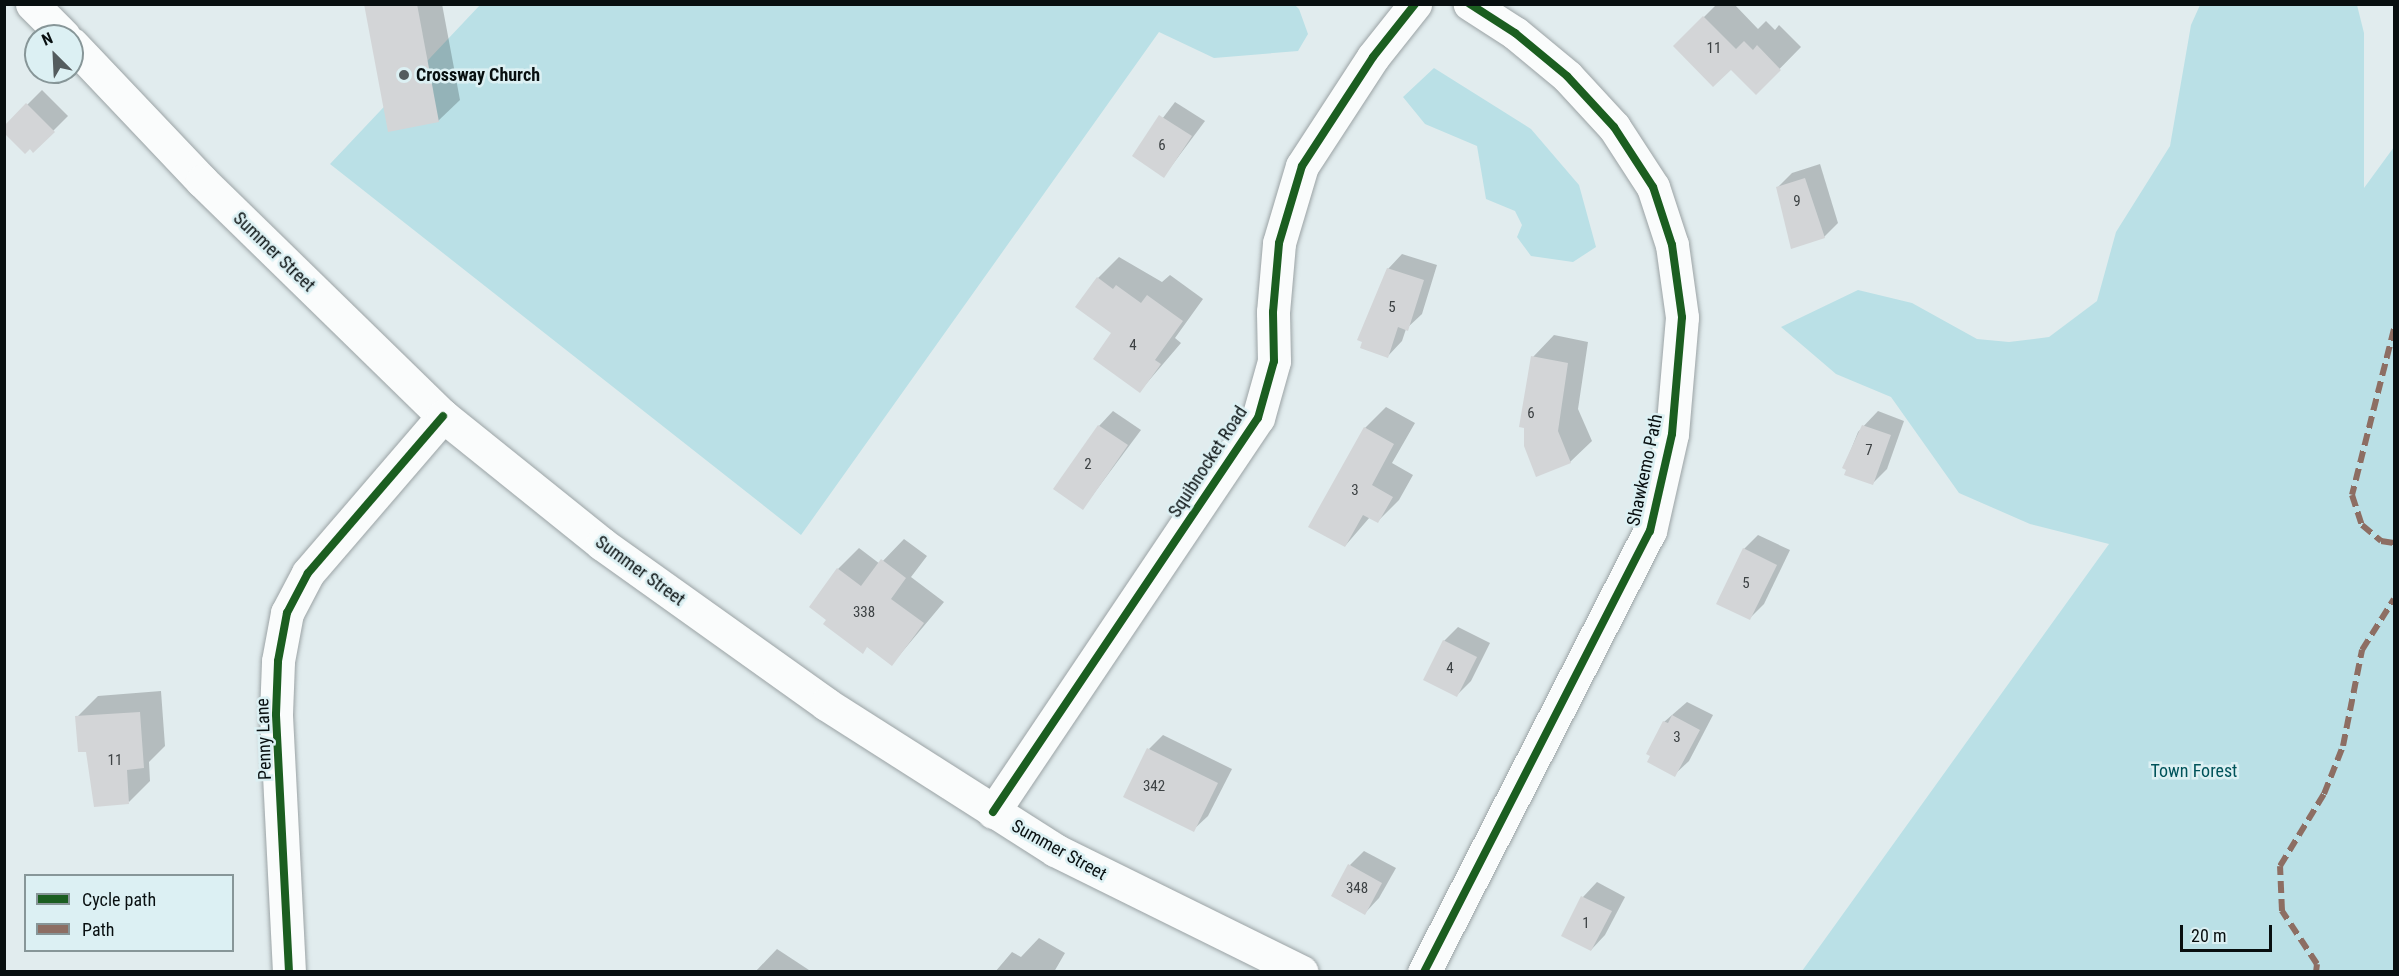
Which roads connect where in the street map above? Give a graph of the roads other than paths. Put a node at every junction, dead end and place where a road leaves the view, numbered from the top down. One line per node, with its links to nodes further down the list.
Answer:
1 (32, 4): 4 (street)
2 (1415, 4): 7 (street, Squibnocket Road)
3 (1470, 4): 10 (street, Shawkemo Path)
4 (52, 24)
5 (84, 57): 6 (street, Summer Street)
6 (442, 416): 7 (street, Summer Street); 8 (street, Penny Lane)
7 (993, 812): 9 (street, Summer Street)
8 (289, 972)
9 (1302, 972)
10 (1424, 972)

